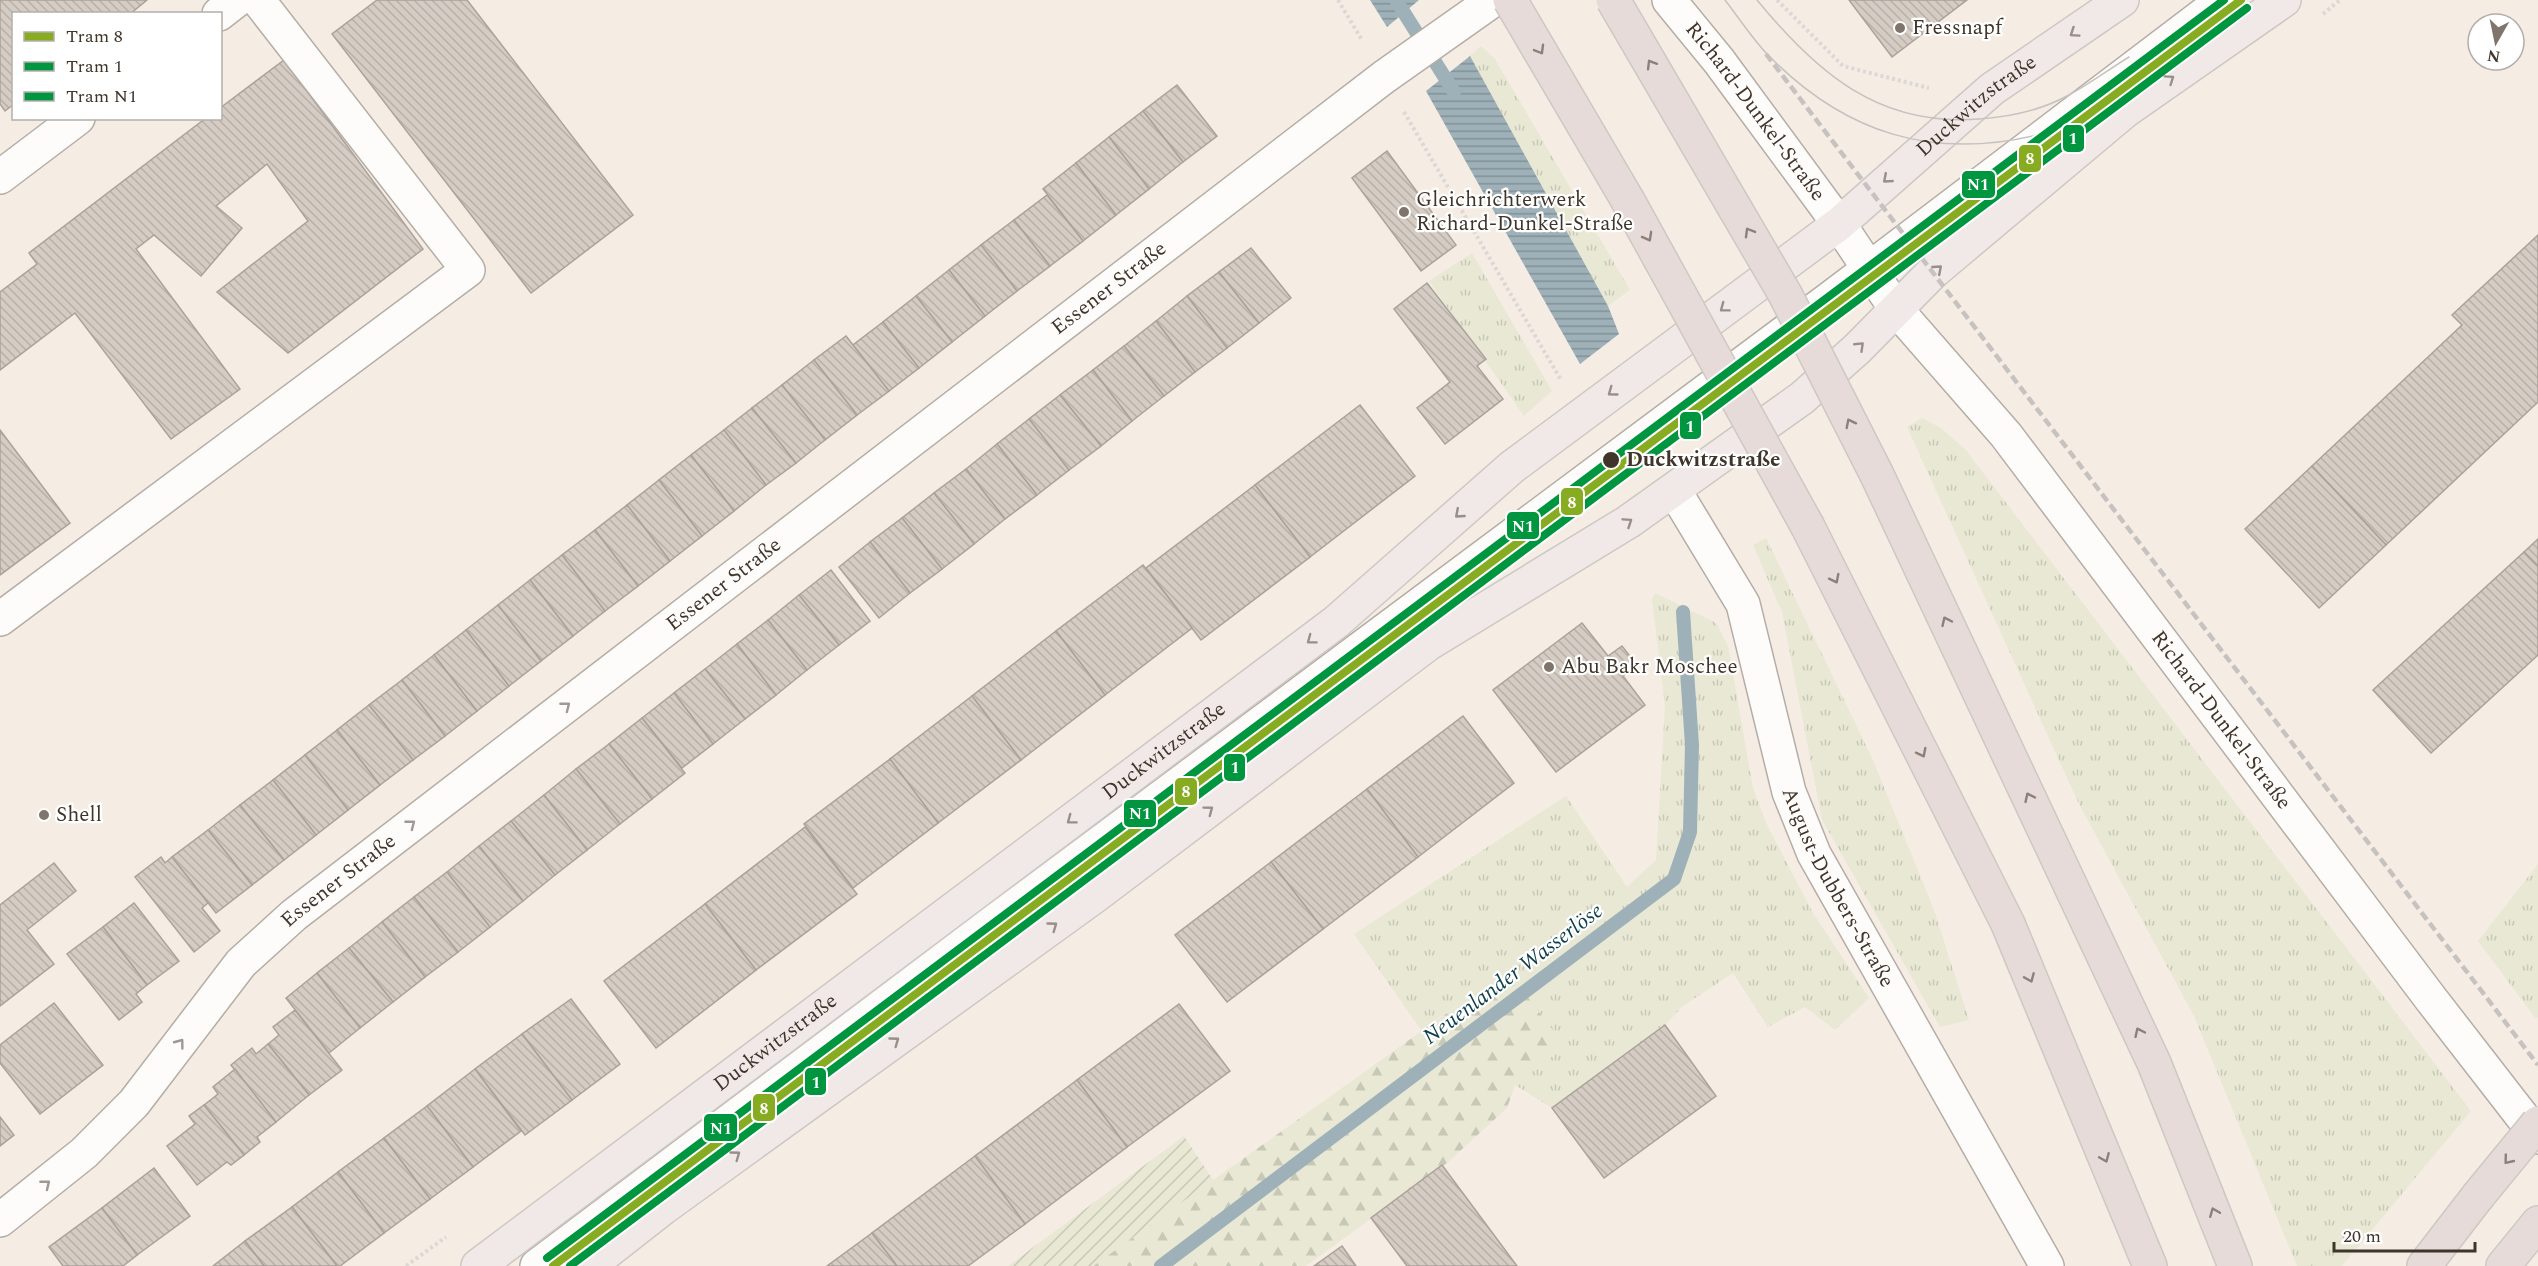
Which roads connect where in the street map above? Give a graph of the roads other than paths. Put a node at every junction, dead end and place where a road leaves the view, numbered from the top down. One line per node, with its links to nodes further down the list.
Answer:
1 (237, 0): 10 (street)
2 (258, 0): 17 (street)
3 (1493, 0): 20 (street, Essener Straße, one-way to 3)
4 (1510, 0): 25 (highway, one-way to 25, bridge)
5 (1613, 0): 26 (highway, one-way to 5, bridge)
6 (1669, 0): 13 (street, Richard-Dunkel-Straße)
7 (2122, 0): 13 (main road, Duckwitzstraße, one-way to 13)
8 (2223, 0): 14 (street)
9 (2284, 0): 15 (main road, one-way to 9)
10 (222, 12)
11 (75, 120): 12 (street)
12 (0, 177)
13 (1839, 224): 14 (street); 21 (main road, Duckwitzstraße, one-way to 21)
14 (1869, 269): 15 (street); 22 (street)
15 (1896, 309): 16 (main road, one-way to 15); 19 (street, Richard-Dunkel-Straße)
16 (1674, 490): 23 (main road, one-way to 16); 24 (street, August-Dubbers-Straße)
17 (0, 619)
18 (2538, 1124): 27 (highway, one-way to 27, bridge)
19 (2538, 1137)
20 (0, 1220)
21 (478, 1266)
22 (537, 1266)
23 (589, 1266)
24 (2047, 1266)
25 (2150, 1266)
26 (2235, 1266)
27 (2424, 1266)

